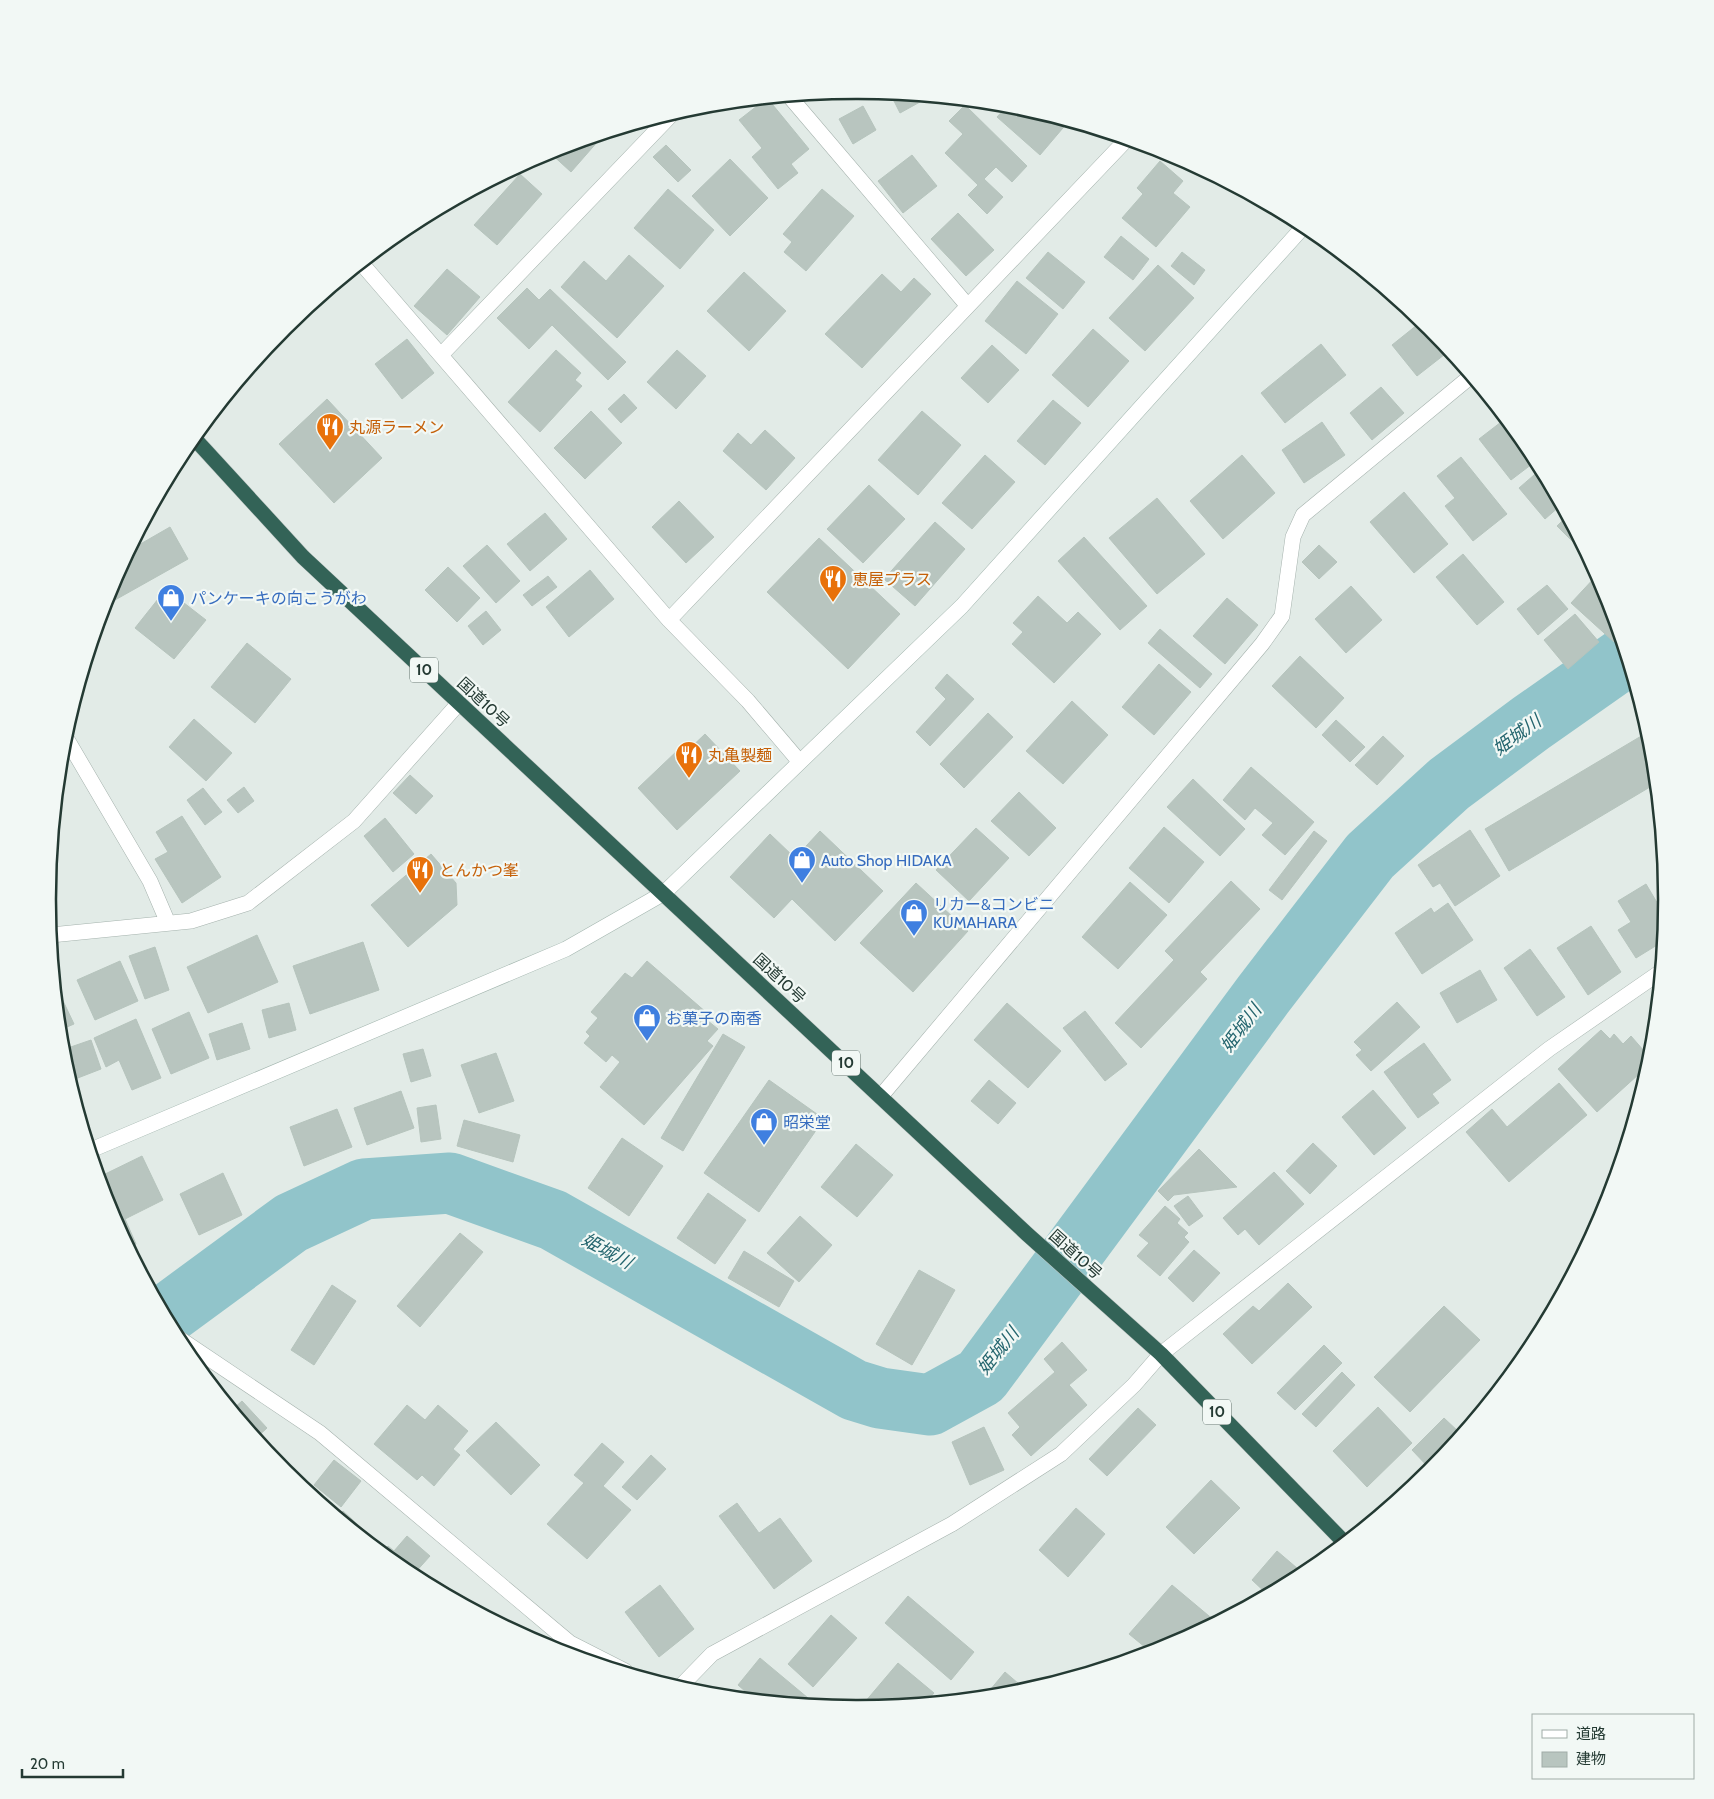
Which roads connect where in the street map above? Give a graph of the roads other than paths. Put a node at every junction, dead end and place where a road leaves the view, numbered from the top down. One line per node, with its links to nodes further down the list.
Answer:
1 (794, 101): 6 (street)
2 (664, 123): 7 (street)
3 (1121, 144): 6 (street)
4 (1299, 232): 13 (street)
5 (365, 268): 7 (street)
6 (967, 305): 10 (street)
7 (441, 355): 10 (street)
8 (1466, 380): 18 (street)
9 (199, 444): 11 (highway, 国道10号 / 10)
10 (669, 620): 13 (street)
11 (460, 703): 14 (highway, 国道10号 / 10); 15 (street)
12 (71, 747): 15 (street)
13 (799, 761): 14 (street)
14 (664, 893): 18 (highway, 国道10号 / 10); 19 (street)
15 (168, 923): 16 (street)
16 (57, 934)
17 (1654, 977): 21 (street)
18 (881, 1096): 21 (highway, 国道10号 / 10)
19 (96, 1148)
20 (195, 1349): 23 (street)
21 (1160, 1354): 22 (highway, 国道10号 / 10); 24 (street)
22 (1340, 1538)
23 (601, 1658)
24 (686, 1681)

